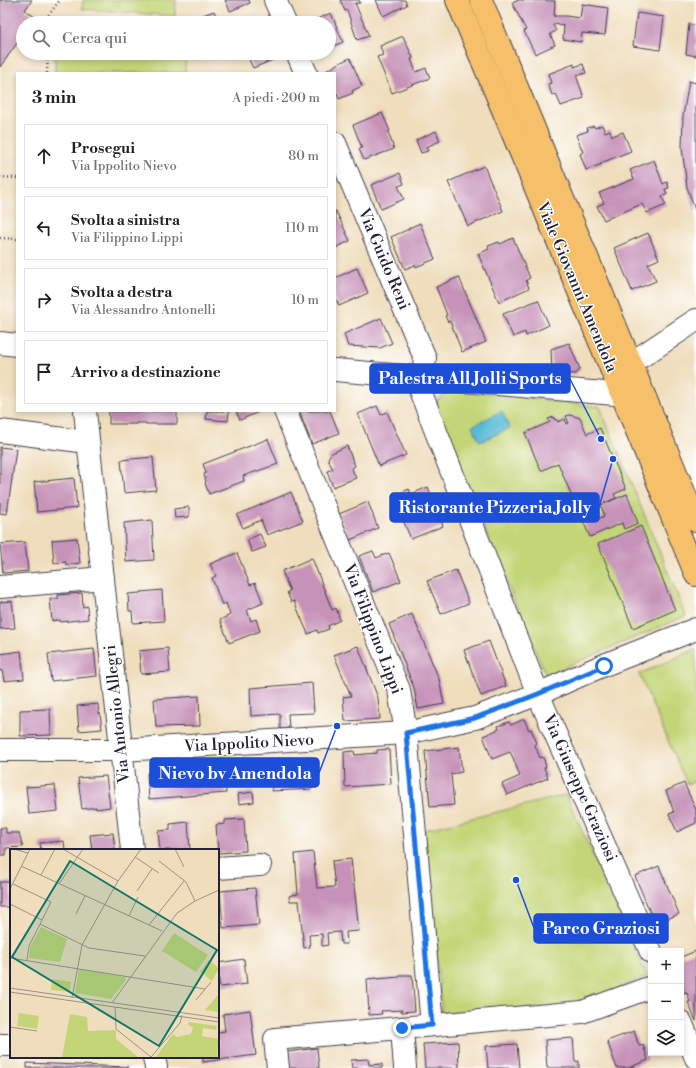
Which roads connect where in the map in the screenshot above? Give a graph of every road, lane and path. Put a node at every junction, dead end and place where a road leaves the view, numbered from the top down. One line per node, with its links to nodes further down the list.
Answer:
1 (60, 0): 5 (path)
2 (275, 0): 6 (street)
3 (457, 0): 21 (main road, Viale Giovanni Amendola)
4 (481, 0): 21 (main road, Viale Giovanni Amendola)
5 (48, 16)
6 (282, 16)
7 (48, 60): 9 (path)
8 (300, 60): 10 (street)
9 (47, 72)
10 (306, 72)
11 (336, 145): 20 (street, Via Guido Reni)
12 (0, 177): 13 (path)
13 (16, 178)
14 (0, 238): 15 (path)
15 (16, 239)
16 (696, 320): 21 (street)
17 (0, 343): 18 (street)
18 (16, 345)
19 (336, 370): 20 (street)
20 (423, 377): 21 (street); 31 (street, Via Giuseppe Graziosi)
21 (626, 381): 26 (main road, Viale Giovanni Amendola); 27 (main road, Viale Giovanni Amendola)
22 (85, 412): 25 (street, Via Antonio Allegri)
23 (285, 412): 32 (street, Via Filippino Lippi)
24 (0, 431): 25 (street)
25 (88, 442): 28 (street, Via Antonio Allegri)
26 (696, 521)
27 (696, 575)
28 (103, 578): 29 (street); 34 (street, Via Antonio Allegri)
29 (0, 587)
30 (696, 629): 31 (street, Via Ippolito Nievo)
31 (538, 694): 32 (street, Via Ippolito Nievo); 38 (street, Via Giuseppe Graziosi)
32 (406, 733): 34 (street, Via Ippolito Nievo); 40 (street, Via Filippino Lippi)
33 (0, 750): 34 (street, Via Ippolito Nievo)
34 (121, 750): 35 (street, Via Antonio Allegri)
35 (132, 849)
36 (260, 865): 37 (street)
37 (219, 868)
38 (649, 948)
39 (648, 988): 40 (street)
40 (432, 1025): 41 (street)
41 (402, 1028): 48 (street); 49 (street)
42 (684, 1029): 46 (street)
43 (0, 1045): 44 (street)
44 (10, 1046)
45 (154, 1058): 47 (street)
46 (696, 1058)
47 (156, 1068)
48 (278, 1068)
49 (405, 1068)

